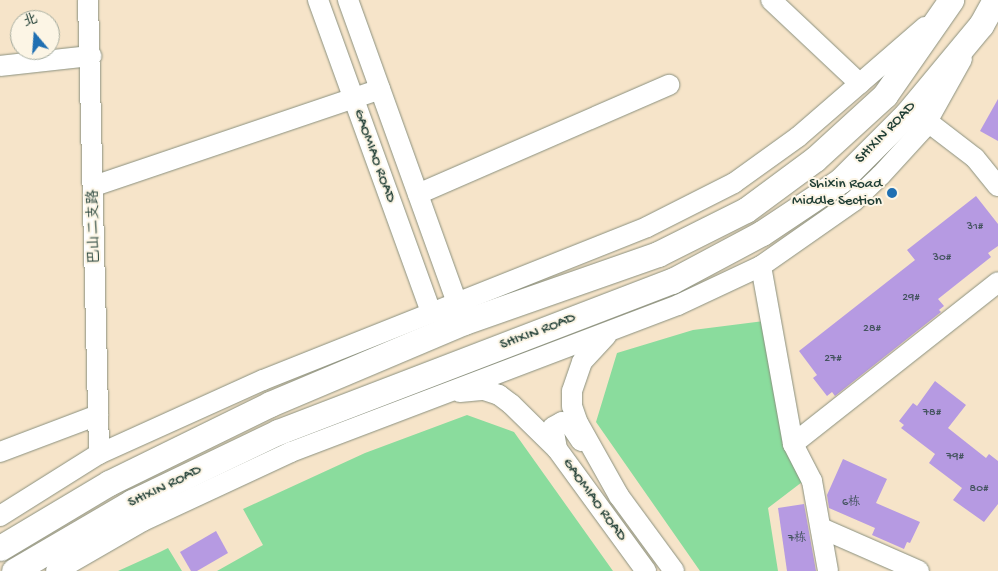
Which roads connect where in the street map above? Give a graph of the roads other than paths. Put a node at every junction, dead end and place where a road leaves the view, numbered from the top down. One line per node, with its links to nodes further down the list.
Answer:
1 (88, 0): 8 (street, 巴山二支路)
2 (318, 0): 13 (street, GAOMIAO ROAD)
3 (348, 0): 12 (street, GAOMIAO ROAD)
4 (772, 0): 10 (street)
5 (995, 0): 7 (main road, SHIXIN ROAD)
6 (949, 4): 10 (street); 32 (main road, SHIXIN ROAD)
7 (981, 25): 14 (street); 33 (main road, SHIXIN ROAD)
8 (91, 56): 9 (street); 15 (street, 巴山二支路)
9 (0, 66)
10 (860, 84): 20 (street)
11 (669, 85): 17 (street)
12 (380, 89): 13 (street); 17 (street, GAOMIAO ROAD)
13 (353, 98): 15 (street); 21 (street, GAOMIAO ROAD)
14 (928, 122): 16 (street); 18 (street)
15 (94, 186): 24 (street, 巴山二支路)
16 (998, 186)
17 (418, 194): 20 (street, GAOMIAO ROAD)
18 (761, 266): 22 (street); 25 (street)
19 (998, 282): 25 (street)
20 (457, 302): 21 (street)
21 (431, 312): 28 (street)
22 (613, 330): 23 (street); 29 (street, GAOMIAO ROAD)
23 (436, 395): 26 (street, GAOMIAO ROAD); 34 (street)
24 (98, 415): 27 (street); 28 (street, 巴山二支路)
25 (793, 444): 31 (street)
26 (557, 449): 29 (street); 35 (street, GAOMIAO ROAD)
27 (0, 452)
28 (99, 454): 30 (street)
29 (619, 496): 36 (street, GAOMIAO ROAD)
30 (0, 516)
31 (821, 528): 37 (street); 38 (street)
32 (0, 548)
33 (14, 571)
34 (56, 571)
35 (646, 571)
36 (674, 571)
37 (828, 571)
38 (920, 571)

